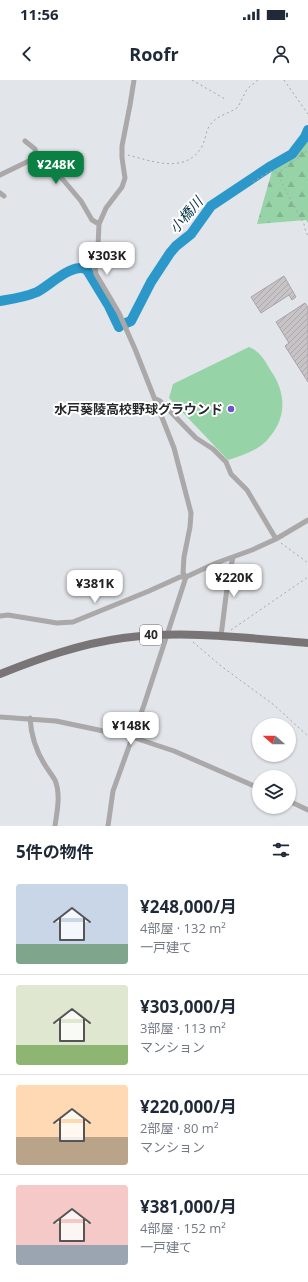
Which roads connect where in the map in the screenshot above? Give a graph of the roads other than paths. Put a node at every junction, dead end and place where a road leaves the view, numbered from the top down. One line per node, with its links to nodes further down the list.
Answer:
1 (134, 80): 5 (street)
2 (25, 140): 3 (street)
3 (36, 157): 4 (street); 5 (street)
4 (0, 175)
5 (99, 224): 6 (street)
6 (156, 400): 8 (street); 10 (street)
7 (308, 520): 8 (street)
8 (276, 539): 9 (street)
9 (233, 557): 10 (street); 13 (street)
10 (186, 577): 11 (street); 12 (street)
11 (0, 616)
12 (166, 634): 13 (main road, 40); 15 (main road, 40); 18 (street)
13 (221, 636): 14 (main road, 40)
14 (308, 643)
15 (0, 674)
16 (0, 717): 17 (street)
17 (30, 718): 18 (street); 22 (street)
18 (132, 737): 19 (street); 23 (street)
19 (252, 785)
20 (296, 805): 21 (street)
21 (308, 810)
22 (55, 826)
23 (108, 826)

